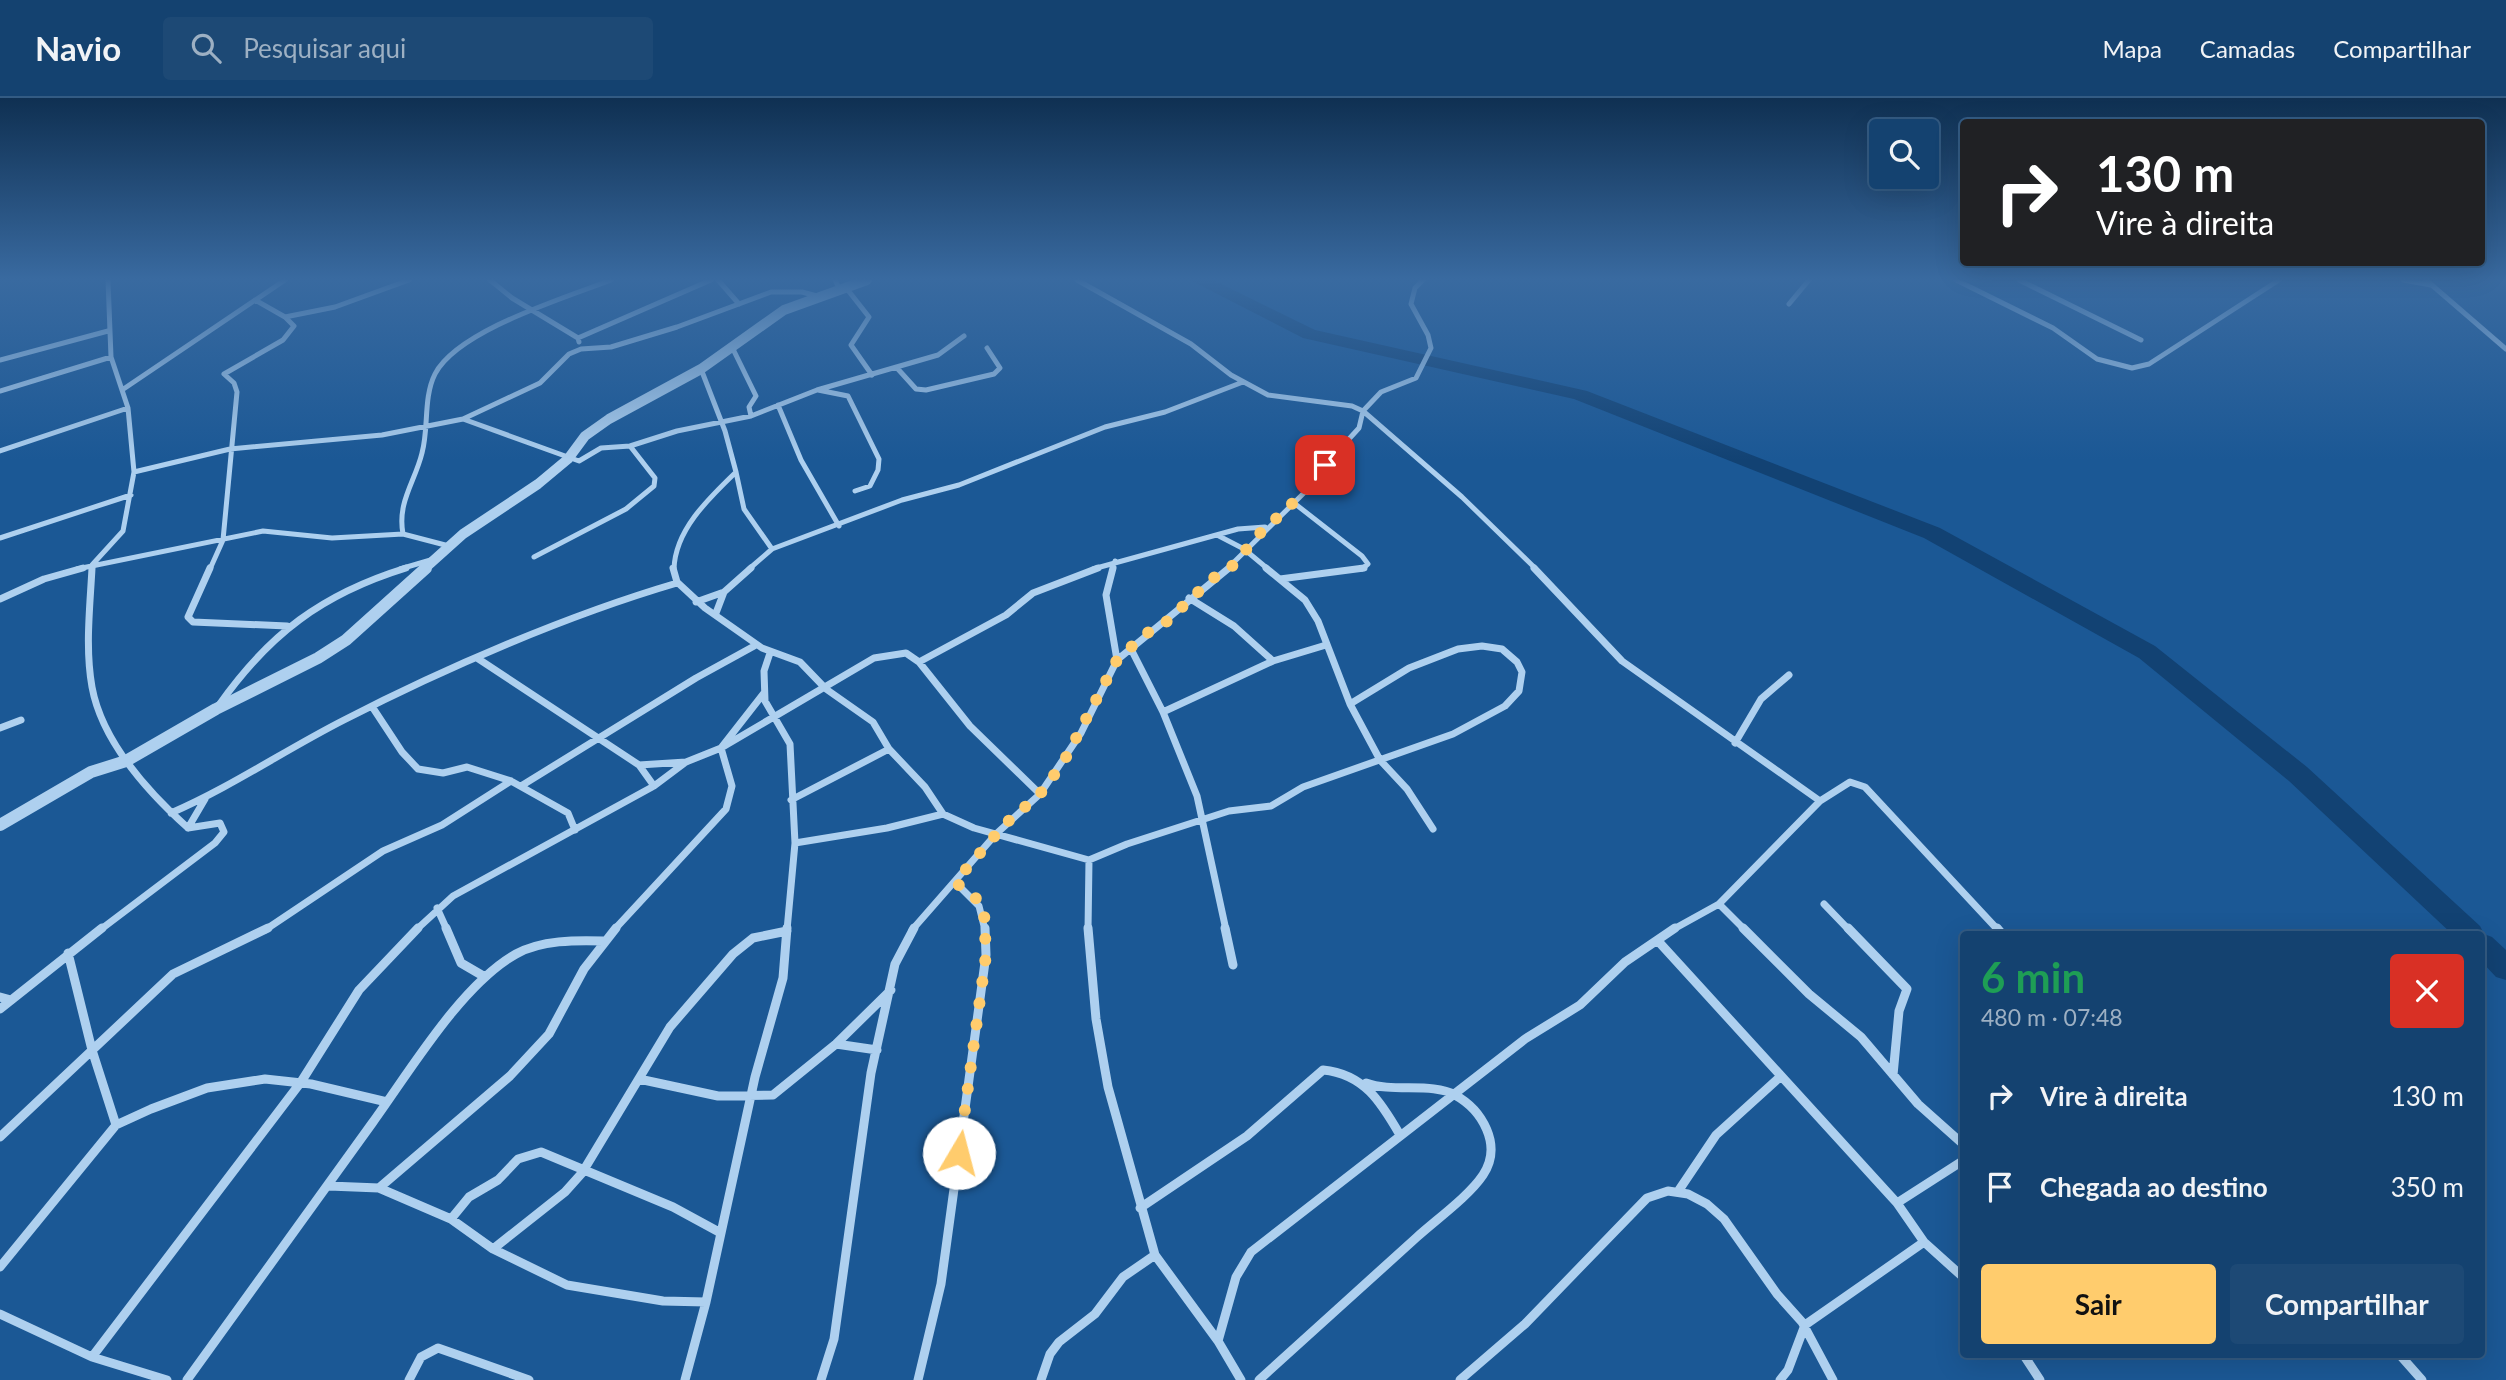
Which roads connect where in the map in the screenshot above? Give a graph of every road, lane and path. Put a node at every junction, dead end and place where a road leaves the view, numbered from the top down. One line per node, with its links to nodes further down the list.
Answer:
1 (75, 340): 19 (street)
2 (109, 340): 18 (street)
3 (196, 340): 25 (street)
4 (283, 340): 37 (street)
5 (470, 340): 35 (street)
6 (578, 340): 17 (street)
7 (632, 340): 17 (street)
8 (741, 340): 15 (street)
9 (854, 340): 22 (street)
10 (959, 340): 20 (street)
11 (1184, 340): 24 (street)
12 (1429, 340): 31 (street)
13 (2069, 340): 14 (street)
14 (2186, 340)
15 (732, 347): 21 (street); 32 (street)
16 (986, 348): 20 (street)
17 (581, 349): 33 (street)
18 (111, 357): 25 (street); 27 (street)
19 (0, 360)
20 (897, 368): 22 (street)
21 (701, 369): 34 (street); 39 (street)
22 (872, 375): 23 (street)
23 (853, 379): 26 (street); 28 (street)
24 (1243, 382): 31 (street); 45 (street)
25 (122, 390): 30 (street)
26 (817, 390): 28 (street); 29 (street)
27 (0, 391)
28 (848, 396): 42 (street)
29 (778, 405): 32 (street); 45 (street)
30 (128, 408): 38 (street); 40 (street)
31 (1363, 411): 44 (street); 85 (street)
32 (751, 415): 34 (street)
33 (463, 419): 35 (street); 39 (street)
34 (722, 423): 36 (street); 41 (street)
35 (425, 428): 37 (street); 47 (street)
36 (629, 446): 39 (street); 54 (street)
37 (230, 449): 40 (street); 50 (street)
38 (0, 451)
39 (568, 459): 51 (street)
40 (134, 472): 43 (street)
41 (736, 472): 52 (street); 59 (street)
42 (855, 491)
43 (131, 495): 49 (street); 57 (street)
44 (1294, 503): 46 (street); 58 (street)
45 (839, 526): 52 (street)
46 (1265, 527): 48 (street); 53 (street)
47 (403, 534): 50 (street); 51 (street)
48 (1216, 535): 53 (street); 56 (street)
49 (0, 538)
50 (223, 540): 57 (street); 65 (street)
51 (449, 546): 55 (street)
52 (772, 549): 60 (street)
53 (1244, 549): 58 (street); 62 (street)
54 (534, 557)
55 (435, 558): 65 (street); 79 (street)
56 (1115, 561): 71 (street); 73 (street)
57 (92, 565): 61 (street); 89 (street)
58 (1280, 579): 67 (street)
59 (677, 583): 63 (street); 70 (street)
60 (724, 592): 63 (street); 64 (street)
61 (0, 598)
62 (1189, 598): 68 (street); 72 (street)
63 (696, 602): 64 (street)
64 (716, 613): 66 (street)
65 (288, 626): 79 (street)
66 (756, 645): 69 (street); 84 (street)
67 (1326, 645): 72 (street); 77 (street)
68 (1130, 647): 71 (street); 80 (street)
69 (770, 653): 75 (street); 76 (street)
70 (477, 658): 78 (street); 84 (street)
71 (1117, 660): 95 (street)
72 (1273, 661): 80 (street)
73 (919, 662): 75 (street); 95 (street)
74 (1789, 675): 85 (street)
75 (823, 687): 81 (street); 87 (street)
76 (764, 694): 81 (street); 86 (street)
77 (1350, 704): 88 (street); 88 (street)
78 (373, 708): 92 (street); 96 (street)
79 (216, 709): 89 (street)
80 (1163, 712): 101 (street)
81 (773, 718): 86 (street); 97 (street)
82 (21, 720): 83 (street)
83 (0, 728)
84 (598, 738): 91 (street); 93 (street)
85 (1735, 743): 98 (street)
86 (721, 748): 90 (street); 115 (street)
87 (889, 749): 97 (street); 100 (street)
88 (1380, 760): 101 (street); 105 (street)
89 (126, 761): 99 (street); 102 (street)
90 (687, 762): 91 (street); 94 (street)
91 (639, 765): 94 (street)
92 (511, 781): 93 (street); 125 (street)
93 (521, 786): 104 (street)
94 (654, 786): 104 (street)
95 (1040, 794): 106 (street)
96 (206, 798): 99 (street); 103 (street)
97 (791, 800): 107 (street)
98 (1820, 801): 110 (street); 114 (street)
99 (170, 813): 103 (street)
100 (943, 814): 106 (street); 107 (street)
101 (1202, 822): 108 (street); 118 (street)
102 (0, 825)
103 (188, 828): 117 (street)
104 (575, 830): 112 (street)
105 (1433, 830)
106 (996, 834): 108 (street); 109 (street)
107 (795, 843): 113 (street)
108 (1088, 860): 145 (street)
109 (955, 882): 120 (street); 166 (street)
110 (1719, 904): 116 (street); 127 (street)
111 (1824, 904): 127 (street)
112 (437, 908): 119 (street); 130 (street)
113 (788, 931): 129 (street); 133 (street)
114 (1999, 931)
115 (604, 941): 119 (street); 142 (street)
116 (1658, 941): 128 (street); 132 (street)
117 (68, 953): 122 (street); 125 (street)
118 (1233, 965)
119 (485, 977): 134 (street)
120 (891, 989): 124 (street); 126 (street)
121 (0, 997): 122 (street)
122 (11, 1000): 123 (street)
123 (0, 1009)
124 (836, 1044): 126 (street); 133 (street)
125 (92, 1050): 135 (street); 137 (street)
126 (877, 1050): 165 (street)
127 (1892, 1075): 138 (street)
128 (1781, 1076): 143 (street); 144 (street)
129 (639, 1079): 133 (street); 140 (street)
130 (301, 1082): 134 (street); 135 (street); 157 (street)
131 (1366, 1083): 132 (street); 136 (street); 145 (street)
132 (1454, 1094): 136 (street); 169 (street)
133 (750, 1098): 147 (street)
134 (387, 1102): 141 (street)
135 (116, 1125): 151 (street)
136 (1400, 1135): 156 (street)
137 (0, 1137)
138 (1960, 1141)
139 (1960, 1163): 144 (street)
140 (585, 1169): 146 (street); 147 (street); 149 (street)
141 (329, 1186): 142 (street); 161 (street)
142 (379, 1188): 146 (street)
143 (1679, 1189): 155 (street); 170 (street)
144 (1897, 1203): 148 (street)
145 (1140, 1209): 150 (street)
146 (451, 1219): 149 (street)
147 (719, 1233): 153 (street)
148 (1924, 1242): 152 (street); 155 (street)
149 (493, 1249): 153 (street)
150 (1155, 1255): 156 (street); 167 (street)
151 (0, 1267)
152 (1960, 1274)
153 (706, 1302): 164 (street)
154 (0, 1314): 157 (street)
155 (1805, 1325): 171 (street); 172 (street)
156 (1218, 1341): 168 (street)
157 (92, 1357): 160 (street)
158 (2026, 1358): 173 (street)
159 (2403, 1358): 174 (street)
160 (167, 1380)
161 (187, 1380)
162 (409, 1380): 163 (street)
163 (529, 1380)
164 (685, 1380)
165 (821, 1380)
166 (918, 1380)
167 (1041, 1380)
168 (1241, 1380)
169 (1259, 1380)
170 (1460, 1380)
171 (1780, 1380)
172 (1833, 1380)
173 (2040, 1380)
174 (2422, 1380)

